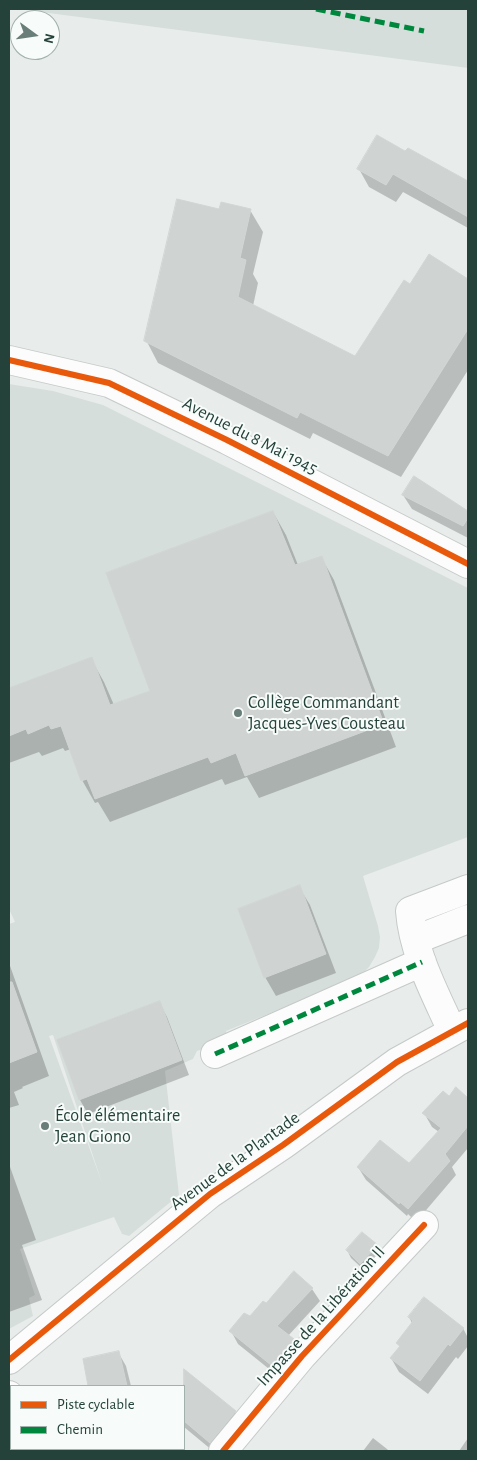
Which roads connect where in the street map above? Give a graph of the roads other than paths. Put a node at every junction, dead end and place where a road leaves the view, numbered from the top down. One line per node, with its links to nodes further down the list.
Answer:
1 (9, 360): 2 (street, Avenue du 8 Mai 1945)
2 (468, 564)
3 (468, 889): 5 (street)
4 (468, 919): 5 (street)
5 (419, 951): 6 (street); 7 (street)
6 (460, 1027): 9 (street, Avenue de la Plantade)
7 (215, 1054)
8 (424, 1225): 10 (street, Impasse de la Libération II)
9 (9, 1360)
10 (223, 1451)

